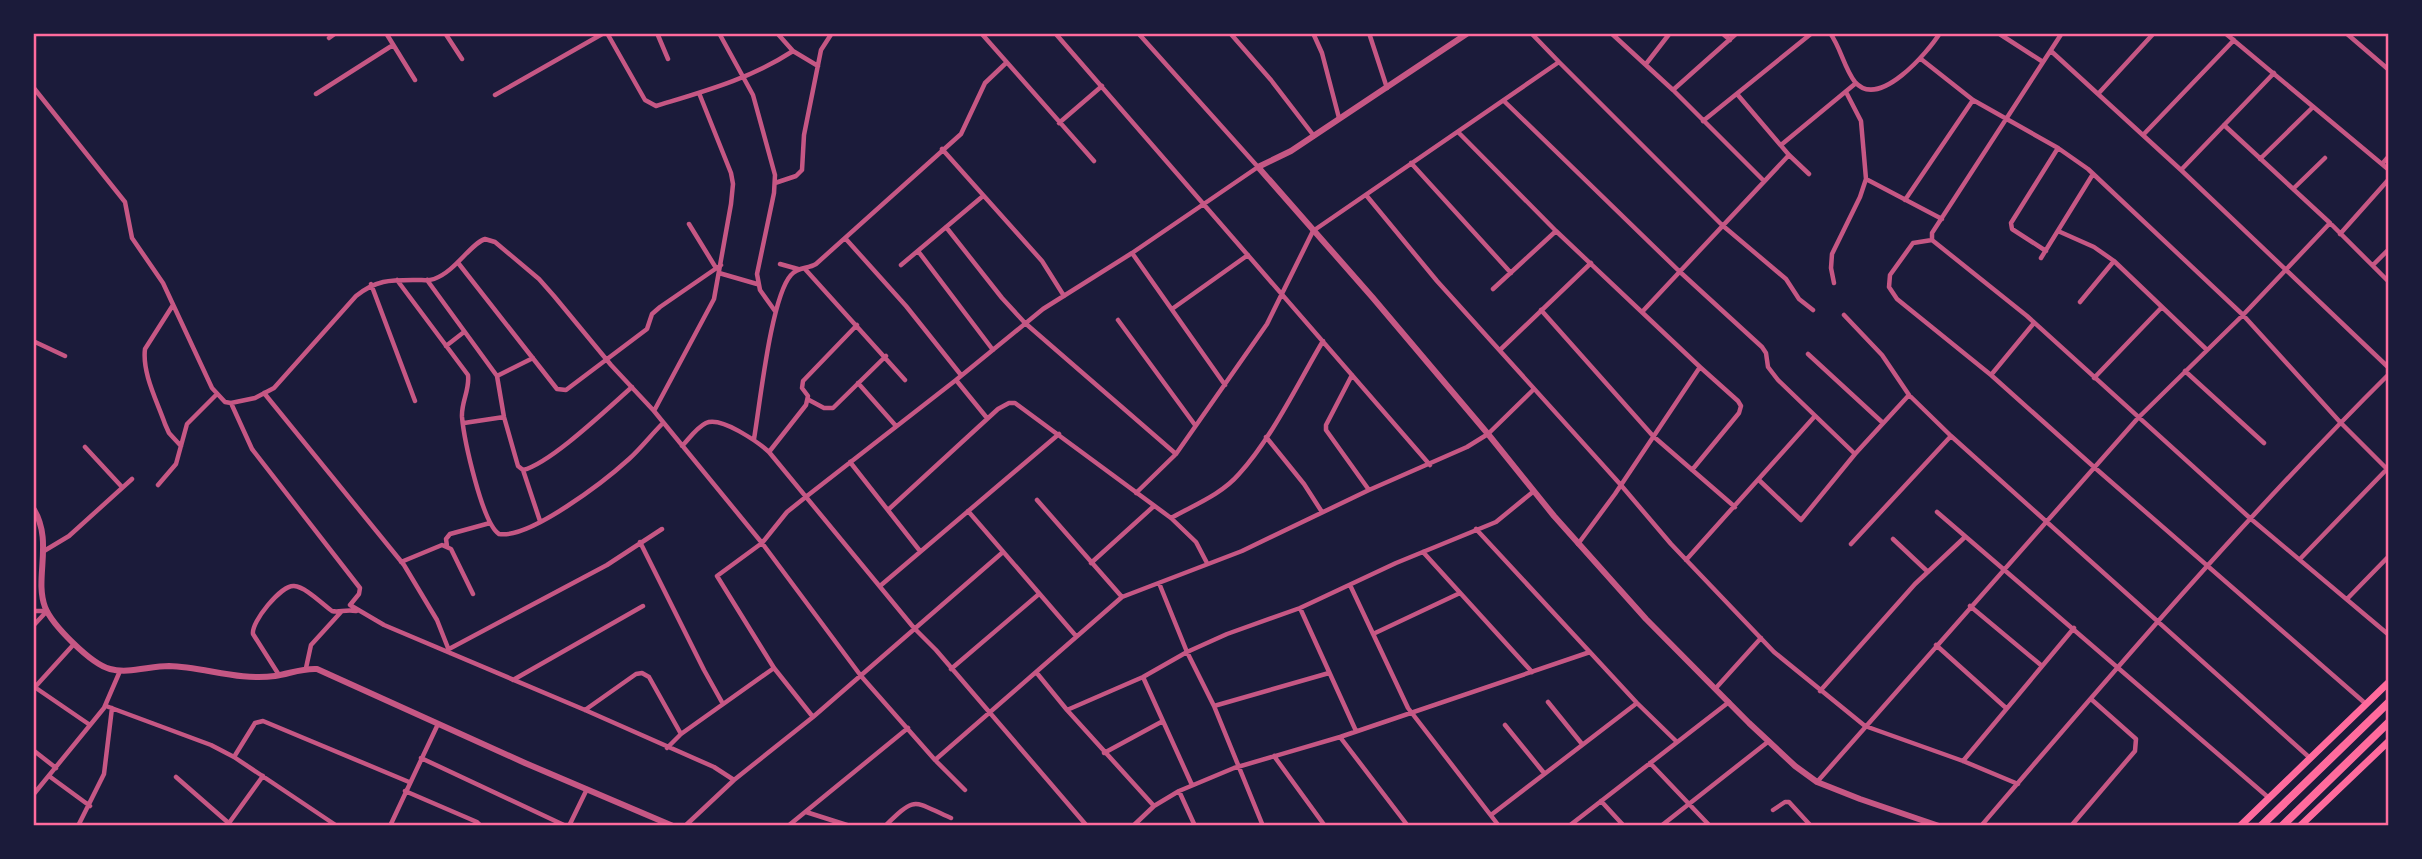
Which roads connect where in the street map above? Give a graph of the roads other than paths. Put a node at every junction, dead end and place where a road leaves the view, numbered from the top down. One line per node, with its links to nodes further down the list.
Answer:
1 (336, 33): 30 (street)
2 (386, 33): 33 (street)
3 (445, 33): 38 (street)
4 (606, 33): 54 (street); 58 (street)
5 (657, 33): 36 (street)
6 (719, 33): 46 (street)
7 (777, 33): 34 (street)
8 (832, 33): 43 (street)
9 (981, 33): 41 (street)
10 (1055, 33): 49 (street)
11 (1138, 33): 80 (street)
12 (1230, 33): 69 (street)
13 (1314, 33): 62 (street)
14 (1369, 33): 51 (street)
15 (1468, 33): 51 (street)
16 (1531, 33): 39 (street)
17 (1611, 33): 42 (street)
18 (1670, 33): 42 (street)
19 (1722, 33): 31 (street)
20 (1737, 33): 31 (street)
21 (1812, 33): 56 (street)
22 (1830, 33): 48 (street)
23 (1940, 33): 37 (street)
24 (1998, 33): 29 (street)
25 (2062, 33): 35 (street)
26 (2154, 33): 57 (street)
27 (2225, 33): 32 (street)
28 (2346, 33): 44 (street)
29 (2006, 35): 40 (street)
30 (329, 38)
31 (1730, 40): 52 (street)
32 (2234, 40): 45 (street); 68 (street)
33 (393, 45): 47 (street); 55 (street)
34 (793, 51): 43 (street); 46 (street)
35 (2051, 51): 40 (street); 57 (street)
36 (668, 59)
37 (1921, 59): 48 (street); 59 (street)
38 (461, 60)
39 (1559, 62): 60 (street); 97 (street)
40 (2043, 62): 63 (street)
41 (1006, 63): 65 (street); 72 (street)
42 (1646, 64): 52 (street)
43 (818, 66): 88 (street)
44 (2389, 70)
45 (2274, 73): 61 (street); 66 (street)
46 (745, 78): 54 (street); 88 (street)
47 (415, 80)
48 (1856, 83): 53 (street)
49 (1102, 86): 65 (street); 93 (street)
50 (33, 87): 133 (street)
51 (1387, 88): 62 (street)
52 (1673, 89): 64 (street)
53 (1846, 92): 70 (street); 85 (street)
54 (699, 93): 118 (street)
55 (316, 94)
56 (1737, 94): 64 (street); 70 (street)
57 (2098, 94): 68 (street)
58 (495, 95)
59 (1973, 100): 63 (street); 92 (street)
60 (1505, 102): 67 (street); 121 (street)
61 (2313, 107): 76 (street); 79 (street)
62 (1339, 119): 69 (street)
63 (2007, 120): 71 (street); 94 (street)
64 (1703, 121): 87 (street)
65 (1059, 123): 77 (street)
66 (2224, 125): 76 (street); 81 (street)
67 (1459, 133): 78 (street); 100 (street)
68 (2143, 135): 81 (street)
69 (1314, 136): 80 (street)
70 (1781, 146): 73 (street)
71 (2058, 148): 84 (street); 107 (street)
72 (942, 149): 91 (street); 103 (street)
73 (1789, 155): 83 (street); 87 (street)
74 (2389, 156): 79 (street)
75 (2325, 158): 89 (street)
76 (2260, 159): 89 (street)
77 (1094, 161)
78 (1411, 163): 90 (street); 122 (street)
79 (2382, 164): 82 (street)
80 (1258, 167): 93 (street); 99 (street)
81 (2181, 170): 120 (street)
82 (2389, 170)
83 (1809, 174)
84 (2093, 174): 101 (street); 141 (street)
85 (1866, 179): 92 (street); 126 (street)
86 (2389, 179): 102 (street)
87 (1764, 181): 97 (street)
88 (775, 183): 128 (street)
89 (2293, 189): 95 (street)
90 (1366, 195): 99 (street); 151 (street)
91 (984, 196): 98 (street); 131 (street)
92 (1905, 200): 94 (street)
93 (1204, 204): 108 (street); 109 (street)
94 (1942, 219): 104 (street)
95 (2330, 223): 102 (street); 120 (street)
96 (689, 224): 118 (street)
97 (1722, 225): 121 (street); 137 (street)
98 (946, 227): 106 (street); 143 (street)
99 (1313, 231): 130 (street); 191 (street)
100 (1556, 231): 112 (street); 122 (street)
101 (2058, 231): 107 (street); 111 (street)
102 (2340, 234): 116 (street)
103 (845, 238): 117 (street); 162 (street)
104 (1932, 240): 144 (street); 164 (street)
105 (2389, 249): 116 (street)
106 (918, 251): 115 (street); 150 (street)
107 (2046, 251): 110 (street)
108 (1132, 253): 131 (street); 135 (street)
109 (1248, 254): 130 (street); 135 (street)
110 (2041, 258)
111 (2114, 261): 132 (street); 134 (street)
112 (1591, 263): 136 (street); 139 (street)
113 (459, 264): 124 (street); 156 (street); 157 (street)
114 (780, 264): 119 (street)
115 (901, 265)
116 (2373, 265): 125 (street)
117 (804, 268): 119 (street); 145 (street)
118 (718, 269): 128 (street); 157 (street); 179 (street)
119 (798, 269): 138 (street)
120 (2286, 269): 141 (street); 159 (street)
121 (1679, 271): 139 (street); 180 (street)
122 (1511, 272): 129 (street)
123 (397, 280): 124 (street); 127 (street); 149 (street)
124 (427, 280): 146 (street)
125 (2389, 282)
126 (1834, 283)
127 (371, 284): 173 (street); 177 (street)
128 (757, 284): 138 (street)
129 (1493, 289)
130 (1282, 295): 148 (street); 170 (street)
131 (1064, 296): 143 (street)
132 (2080, 302)
133 (174, 304): 174 (street); 197 (street)
134 (2162, 307): 152 (street); 166 (street)
135 (1172, 309): 170 (street)
136 (1541, 310): 151 (street); 192 (street)
137 (1813, 310)
138 (775, 312): 195 (street)
139 (1642, 312): 158 (street)
140 (1844, 315): 175 (street)
141 (2243, 315): 152 (street); 184 (street)
142 (1118, 320): 188 (street)
143 (1025, 323): 150 (street); 201 (street)
144 (2034, 323): 164 (street); 166 (street)
145 (857, 325): 155 (street); 176 (street)
146 (464, 332): 149 (street); 165 (street)
147 (33, 341): 154 (street)
148 (1323, 341): 163 (street); 194 (street)
149 (446, 346): 185 (street)
150 (992, 350): 162 (street)
151 (1500, 350): 172 (street)
152 (2207, 350): 160 (street)
153 (1808, 354): 187 (street)
154 (65, 356)
155 (886, 356): 167 (street); 169 (street)
156 (533, 358): 157 (street); 165 (street)
157 (608, 361): 171 (street)
158 (1700, 367): 192 (street); 207 (street)
159 (2389, 368)
160 (2185, 371): 183 (street); 196 (street)
161 (2389, 374): 184 (street)
162 (961, 375): 168 (street)
163 (1352, 375): 204 (street); 214 (street)
164 (1992, 375): 205 (street)
165 (497, 376): 181 (street)
166 (2094, 378): 183 (street)
167 (905, 380)
168 (956, 380): 182 (street); 189 (street)
169 (858, 383): 176 (street); 189 (street)
170 (1225, 385): 188 (street)
171 (632, 387): 179 (street); 206 (street)
172 (1533, 390): 191 (street); 211 (street)
173 (264, 393): 178 (street); 247 (street)
174 (217, 394): 178 (street); 197 (street)
175 (1909, 395): 187 (street); 193 (street)
176 (808, 400): 200 (street)
177 (415, 401)
178 (231, 403): 267 (street)
179 (654, 411): 186 (street)
180 (1815, 416): 202 (street); 210 (street)
181 (504, 417): 185 (street); 206 (street)
182 (987, 418): 190 (street); 222 (street)
183 (2138, 418): 205 (street); 227 (street)
184 (2340, 422): 208 (street); 227 (street)
185 (463, 423): 230 (street)
186 (663, 423): 198 (street); 228 (street)
187 (1883, 423): 202 (street)
188 (1195, 425): 201 (street)
189 (896, 426): 203 (street)
190 (1059, 434): 216 (street); 223 (street)
191 (1488, 434): 204 (street); 215 (street)
192 (1653, 436): 207 (street); 211 (street)
193 (1951, 436): 229 (street); 238 (street)
194 (1266, 437): 224 (street); 226 (street)
195 (754, 439): 198 (street); 200 (street)
196 (2264, 443)
197 (181, 446): 212 (street)
198 (682, 446): 236 (street)
199 (85, 447): 213 (street)
200 (769, 452): 217 (street)
201 (1176, 454): 216 (street)
202 (1855, 454): 210 (street)
203 (850, 462): 217 (street); 222 (street)
204 (1430, 465): 214 (street)
205 (2094, 467): 229 (street); 250 (street)
206 (523, 470): 228 (street)
207 (1692, 470): 220 (street)
208 (2388, 470): 245 (street)
209 (132, 479): 213 (street)
210 (1760, 481): 220 (street)
211 (1620, 484): 237 (street); 246 (street)
212 (158, 485)
213 (122, 488): 240 (street)
214 (1368, 490): 224 (street)
215 (1534, 490): 232 (street); 237 (street)
216 (1136, 493): 219 (street)
217 (807, 496): 236 (street); 255 (street)
218 (1037, 500): 248 (street)
219 (1154, 506): 226 (street); 248 (street)
220 (1735, 507): 246 (street)
221 (33, 508): 240 (street)
222 (888, 510): 241 (street)
223 (968, 511): 241 (street); 242 (street)
224 (1322, 512): 249 (street)
225 (1937, 512): 233 (street)
226 (1171, 519): 249 (street)
227 (2251, 519): 245 (street); 250 (street)
228 (540, 521): 230 (street)
229 (2046, 521): 251 (street); 268 (street)
230 (490, 523): 239 (street)
231 (662, 529): 235 (street)
232 (1476, 529): 243 (street); 280 (street)
233 (1965, 537): 251 (street); 252 (street)
234 (1893, 539): 252 (street)
235 (640, 542): 278 (street); 302 (street)
236 (762, 543): 284 (street); 291 (street)
237 (1578, 544): 296 (street)
238 (1851, 544)
239 (447, 547): 247 (street); 258 (street)
240 (44, 551): 266 (street)
241 (920, 551): 255 (street)
242 (1003, 552): 256 (street); 270 (street)
243 (1423, 552): 254 (street); 257 (street)
244 (2389, 556): 260 (street)
245 (2300, 559): 260 (street)
246 (1686, 560): 275 (street)
247 (401, 562): 278 (street)
248 (1091, 563): 259 (street)
249 (1207, 563): 253 (street)
250 (2208, 566): 268 (street); 304 (street)
251 (2003, 568): 262 (street); 271 (street)
252 (1928, 572): 297 (street)
253 (1159, 583): 259 (street); 279 (street)
254 (1350, 584): 263 (street); 272 (street)
255 (880, 586): 270 (street)
256 (1039, 593): 274 (street); 285 (street)
257 (1460, 593): 272 (street); 288 (street)
258 (473, 594)
259 (1122, 597): 274 (street)
260 (2347, 599): 273 (street)
261 (643, 606): 293 (street)
262 (1970, 606): 277 (street); 281 (street)
263 (1300, 608): 279 (street); 289 (street)
264 (344, 609): 267 (street); 283 (street); 290 (street)
265 (33, 611): 266 (street)
266 (47, 611): 269 (street); 276 (street)
267 (360, 612): 278 (street)
268 (2160, 622): 282 (street); 333 (street)
269 (33, 626)
270 (914, 628): 285 (street); 291 (street)
271 (2074, 628): 281 (street); 282 (street)
272 (1373, 634): 310 (street)
273 (2389, 635)
274 (1076, 636): 287 (street)
275 (1762, 638): 296 (street); 297 (street)
276 (75, 643): 286 (street); 295 (street)
277 (1936, 645): 307 (street); 318 (street)
278 (449, 651): 293 (street)
279 (1187, 652): 292 (street); 305 (street)
280 (1590, 652): 288 (street); 303 (street)
281 (2042, 666): 307 (street)
282 (2119, 667): 298 (street); 353 (street)
283 (306, 668): 290 (street); 315 (street)
284 (774, 668): 302 (street); 312 (street)
285 (951, 669): 311 (street)
286 (121, 670): 290 (street); 306 (street)
287 (1035, 672): 309 (street); 311 (street)
288 (1532, 672): 310 (street)
289 (1329, 673): 305 (street); 320 (street)
290 (279, 675)
291 (861, 676): 312 (street); 319 (street)
292 (1143, 677): 309 (street); 313 (street)
293 (512, 680): 308 (street)
294 (2389, 682): 304 (main road)
295 (34, 687): 317 (street)
296 (1716, 689): 300 (street)
297 (1820, 691): 318 (street)
298 (2091, 699): 346 (street); 387 (street)
299 (1548, 702): 326 (street)
300 (1729, 702): 323 (street); 325 (street)
301 (2389, 702): 389 (highway)
302 (723, 704): 321 (street)
303 (1637, 704): 325 (street); 326 (street)
304 (2366, 704): 333 (main road)
305 (1214, 706): 337 (street)
306 (109, 707): 317 (street); 331 (street); 356 (street)
307 (2006, 708): 335 (street)
308 (585, 710): 321 (street); 327 (street)
309 (1067, 710): 329 (street)
310 (1411, 712): 320 (street); 360 (street)
311 (990, 714): 334 (street); 373 (street)
312 (813, 717): 343 (street)
313 (1163, 721): 329 (street); 347 (street)
314 (2389, 722): 390 (highway)
315 (439, 723): 332 (street); 348 (street)
316 (1505, 725): 339 (street)
317 (90, 726): 338 (street)
318 (1865, 726): 335 (street); 345 (street)
319 (908, 728): 334 (street); 359 (street)
320 (1356, 732): 322 (street)
321 (681, 734): 327 (street)
322 (1340, 737): 330 (street); 378 (street)
323 (1769, 741): 345 (street); 355 (street)
324 (2389, 741): 391 (main road)
325 (1677, 742): 336 (street)
326 (1582, 744): 339 (street)
327 (667, 748): 343 (street)
328 (33, 750): 338 (street)
329 (1104, 753): 357 (street)
330 (1273, 756): 337 (street); 377 (street)
331 (234, 757): 341 (street); 344 (street)
332 (421, 758): 344 (street); 367 (street)
333 (2311, 758): 353 (main road)
334 (935, 760): 349 (street)
335 (1963, 761): 346 (street)
336 (1650, 763): 354 (street); 355 (street)
337 (1239, 766): 347 (street); 376 (street)
338 (56, 768): 340 (street)
339 (1544, 773): 360 (street)
340 (49, 776): 352 (street); 356 (street)
341 (263, 776): 362 (street); 364 (street)
342 (176, 777): 362 (street)
343 (734, 780): 369 (street)
344 (409, 782): 350 (street)
345 (1817, 782): 385 (street)
346 (2018, 784): 386 (street)
347 (1192, 785): 351 (street)
348 (588, 789): 367 (street); 368 (street)
349 (965, 790)
350 (405, 791): 365 (street); 366 (street)
351 (1179, 791): 357 (street); 375 (street)
352 (33, 795)
353 (2269, 798): 388 (main road)
354 (1601, 801): 380 (street); 381 (street)
355 (1689, 802): 382 (street); 383 (street)
356 (90, 806): 363 (street)
357 (1154, 806): 374 (street)
358 (1773, 810): 384 (street)
359 (806, 811): 370 (street); 371 (street)
360 (1491, 815): 379 (street)
361 (951, 818): 372 (street)
362 (226, 824)
363 (79, 826)
364 (337, 826)
365 (390, 826)
366 (481, 826)
367 (568, 826)
368 (673, 826)
369 (685, 826)
370 (788, 826)
371 (850, 826)
372 (885, 826)
373 (1087, 826)
374 (1133, 826)
375 (1195, 826)
376 (1263, 826)
377 (1325, 826)
378 (1408, 826)
379 (1499, 826)
380 (1569, 826)
381 (1623, 826)
382 (1661, 826)
383 (1710, 826)
384 (1811, 826)
385 (1939, 826)
386 (1981, 826)
387 (2071, 826)
388 (2240, 826)
389 (2261, 826)
390 (2282, 826)
391 (2300, 826)

